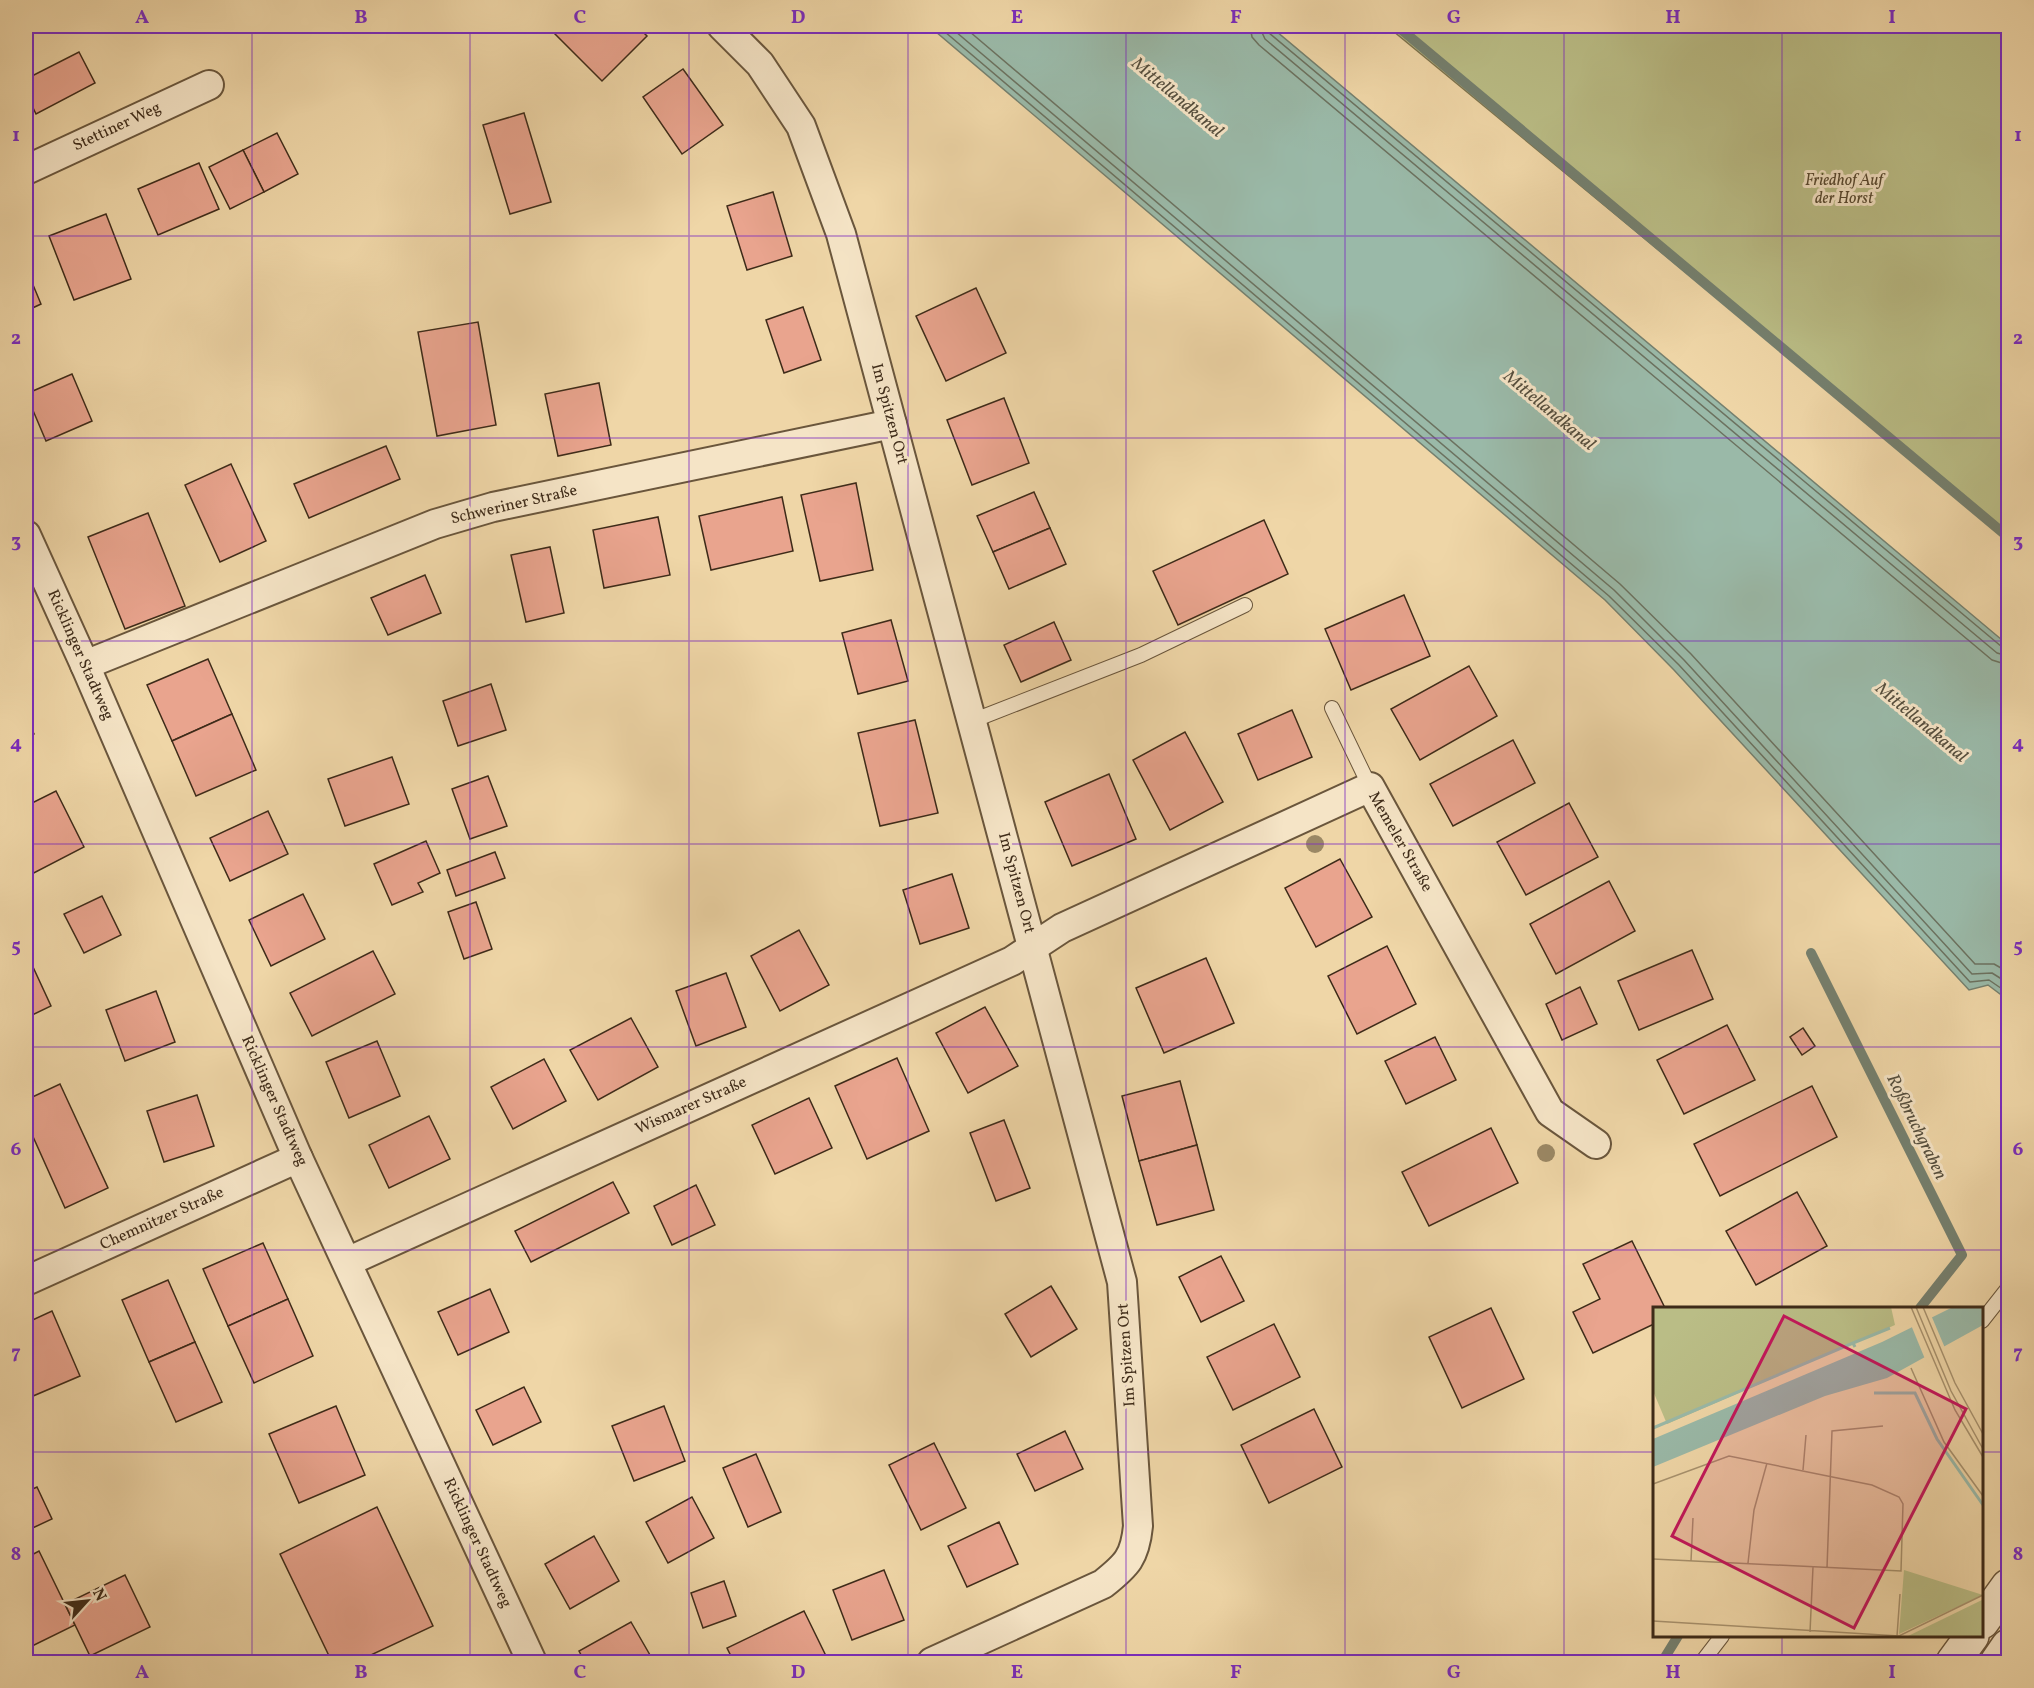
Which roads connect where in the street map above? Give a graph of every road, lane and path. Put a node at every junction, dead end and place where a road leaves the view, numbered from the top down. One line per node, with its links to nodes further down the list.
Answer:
1 (722, 26): 4 (street, Im Spitzen Ort)
2 (209, 86): 3 (street, Stettiner Weg)
3 (26, 170)
4 (892, 424): 7 (street, Schweriner Straße); 9 (street, Im Spitzen Ort)
5 (26, 535): 7 (street, Ricklinger Stadtweg)
6 (1245, 605): 9 (lane)
7 (86, 665): 13 (street, Ricklinger Stadtweg)
8 (1332, 708): 10 (lane)
9 (972, 721): 11 (street, Im Spitzen Ort)
10 (1370, 787): 11 (street, Memeler Straße); 12 (street, Memeler Straße)
11 (1033, 947): 14 (street, Wismarer Straße); 24 (street, Im Spitzen Ort)
12 (1596, 1144)
13 (298, 1158): 14 (street, Ricklinger Stadtweg); 15 (street, Chemnitzer Straße)
14 (347, 1262): 23 (street, Ricklinger Stadtweg)
15 (26, 1281)
16 (2008, 1288): 17 (lane)
17 (1983, 1320)
18 (2008, 1586): 19 (street)
19 (1983, 1621)
20 (1721, 1637): 25 (lane)
21 (1971, 1637): 26 (street)
22 (2008, 1646): 27 (street)
23 (532, 1662)
24 (932, 1662)
25 (1702, 1662)
26 (1953, 1662)
27 (1997, 1662)

